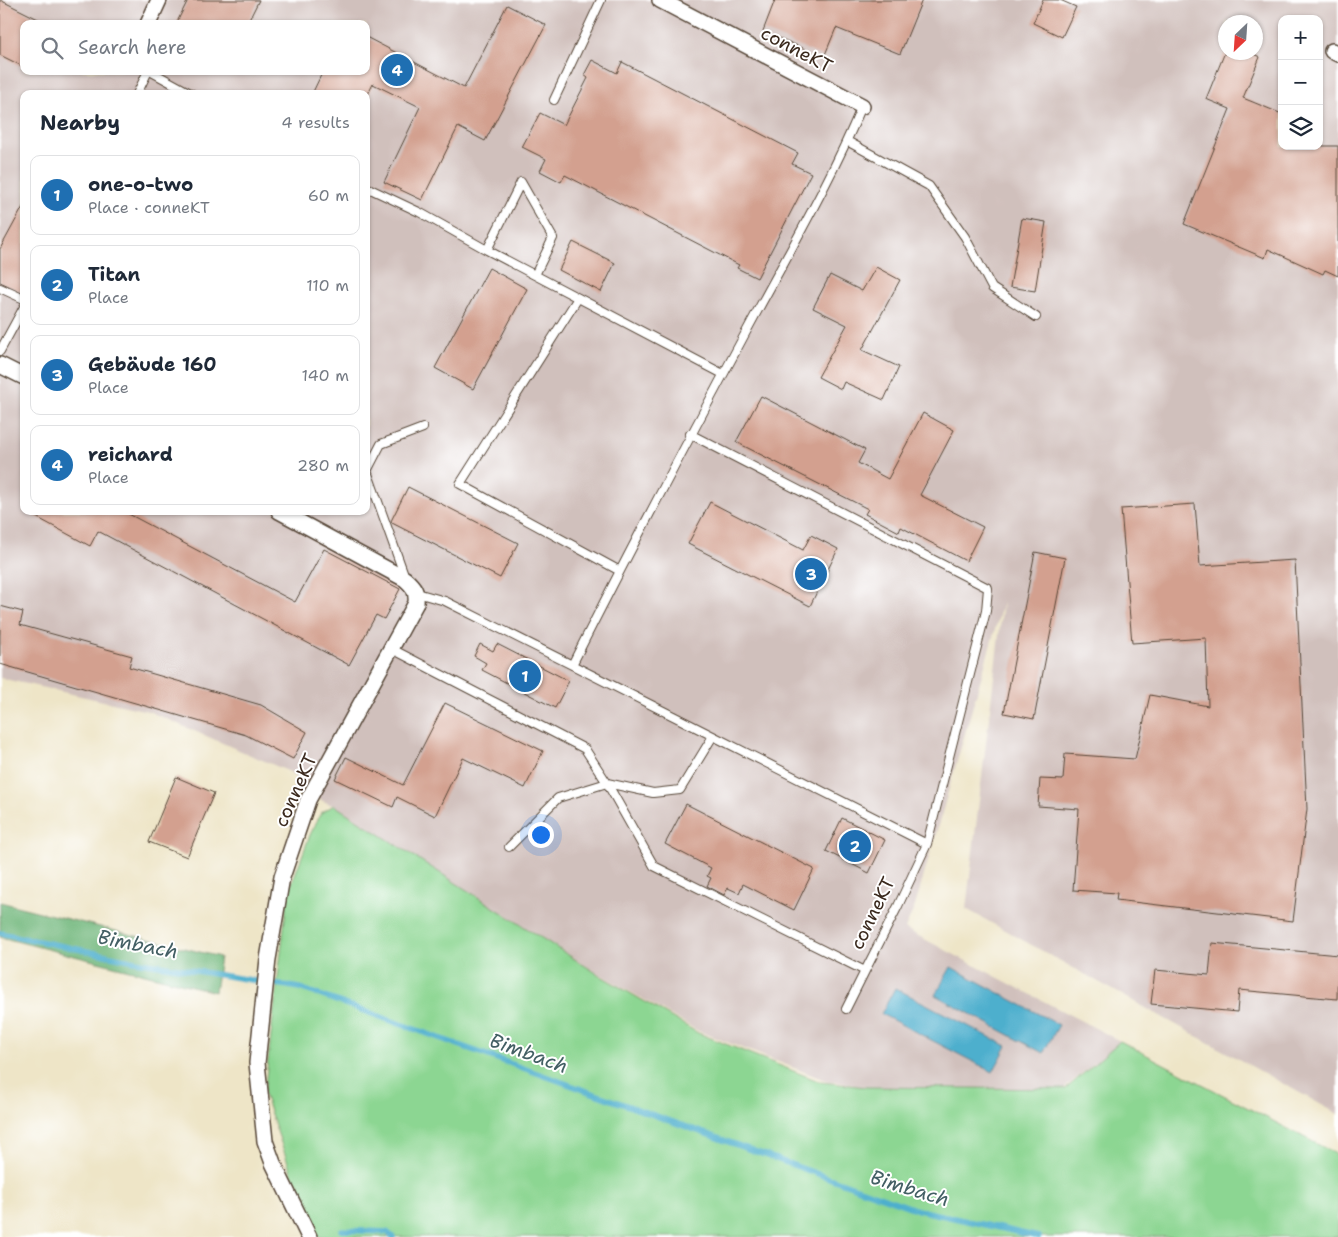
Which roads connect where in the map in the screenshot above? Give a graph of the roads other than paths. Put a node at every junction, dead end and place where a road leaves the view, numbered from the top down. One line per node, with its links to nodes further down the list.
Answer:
1 (159, 0): 4 (street)
2 (601, 0): 9 (lane)
3 (660, 0): 10 (street, conneKT)
4 (150, 20)
5 (147, 75): 7 (lane)
6 (156, 75): 8 (lane)
7 (139, 90)
8 (185, 90)
9 (554, 100)
10 (862, 106): 11 (lane)
11 (848, 141): 19 (lane); 22 (lane)
12 (370, 189): 13 (lane)
13 (487, 250): 14 (lane); 14 (lane)
14 (535, 275): 17 (lane)
15 (0, 288): 16 (lane)
16 (20, 298)
17 (578, 298): 22 (lane); 29 (lane)
18 (20, 314): 20 (lane)
19 (1036, 317)
20 (0, 351)
21 (0, 365): 23 (street)
22 (723, 374): 25 (lane)
23 (20, 375)
24 (423, 428): 26 (lane)
25 (690, 434): 29 (lane); 36 (lane, conneKT)
26 (370, 465)
27 (370, 480): 30 (lane)
28 (286, 515): 30 (street)
29 (620, 571): 33 (lane)
30 (405, 579): 31 (street)
31 (417, 593): 32 (street, conneKT); 33 (lane)
32 (392, 649): 35 (lane, conneKT); 40 (street, conneKT)
33 (572, 665): 34 (lane)
34 (713, 736): 35 (lane); 36 (lane)
35 (607, 783): 37 (lane); 38 (lane, conneKT)
36 (927, 844): 38 (lane, conneKT)
37 (509, 847)
38 (865, 971): 39 (lane)
39 (846, 1009)
40 (309, 1237)

